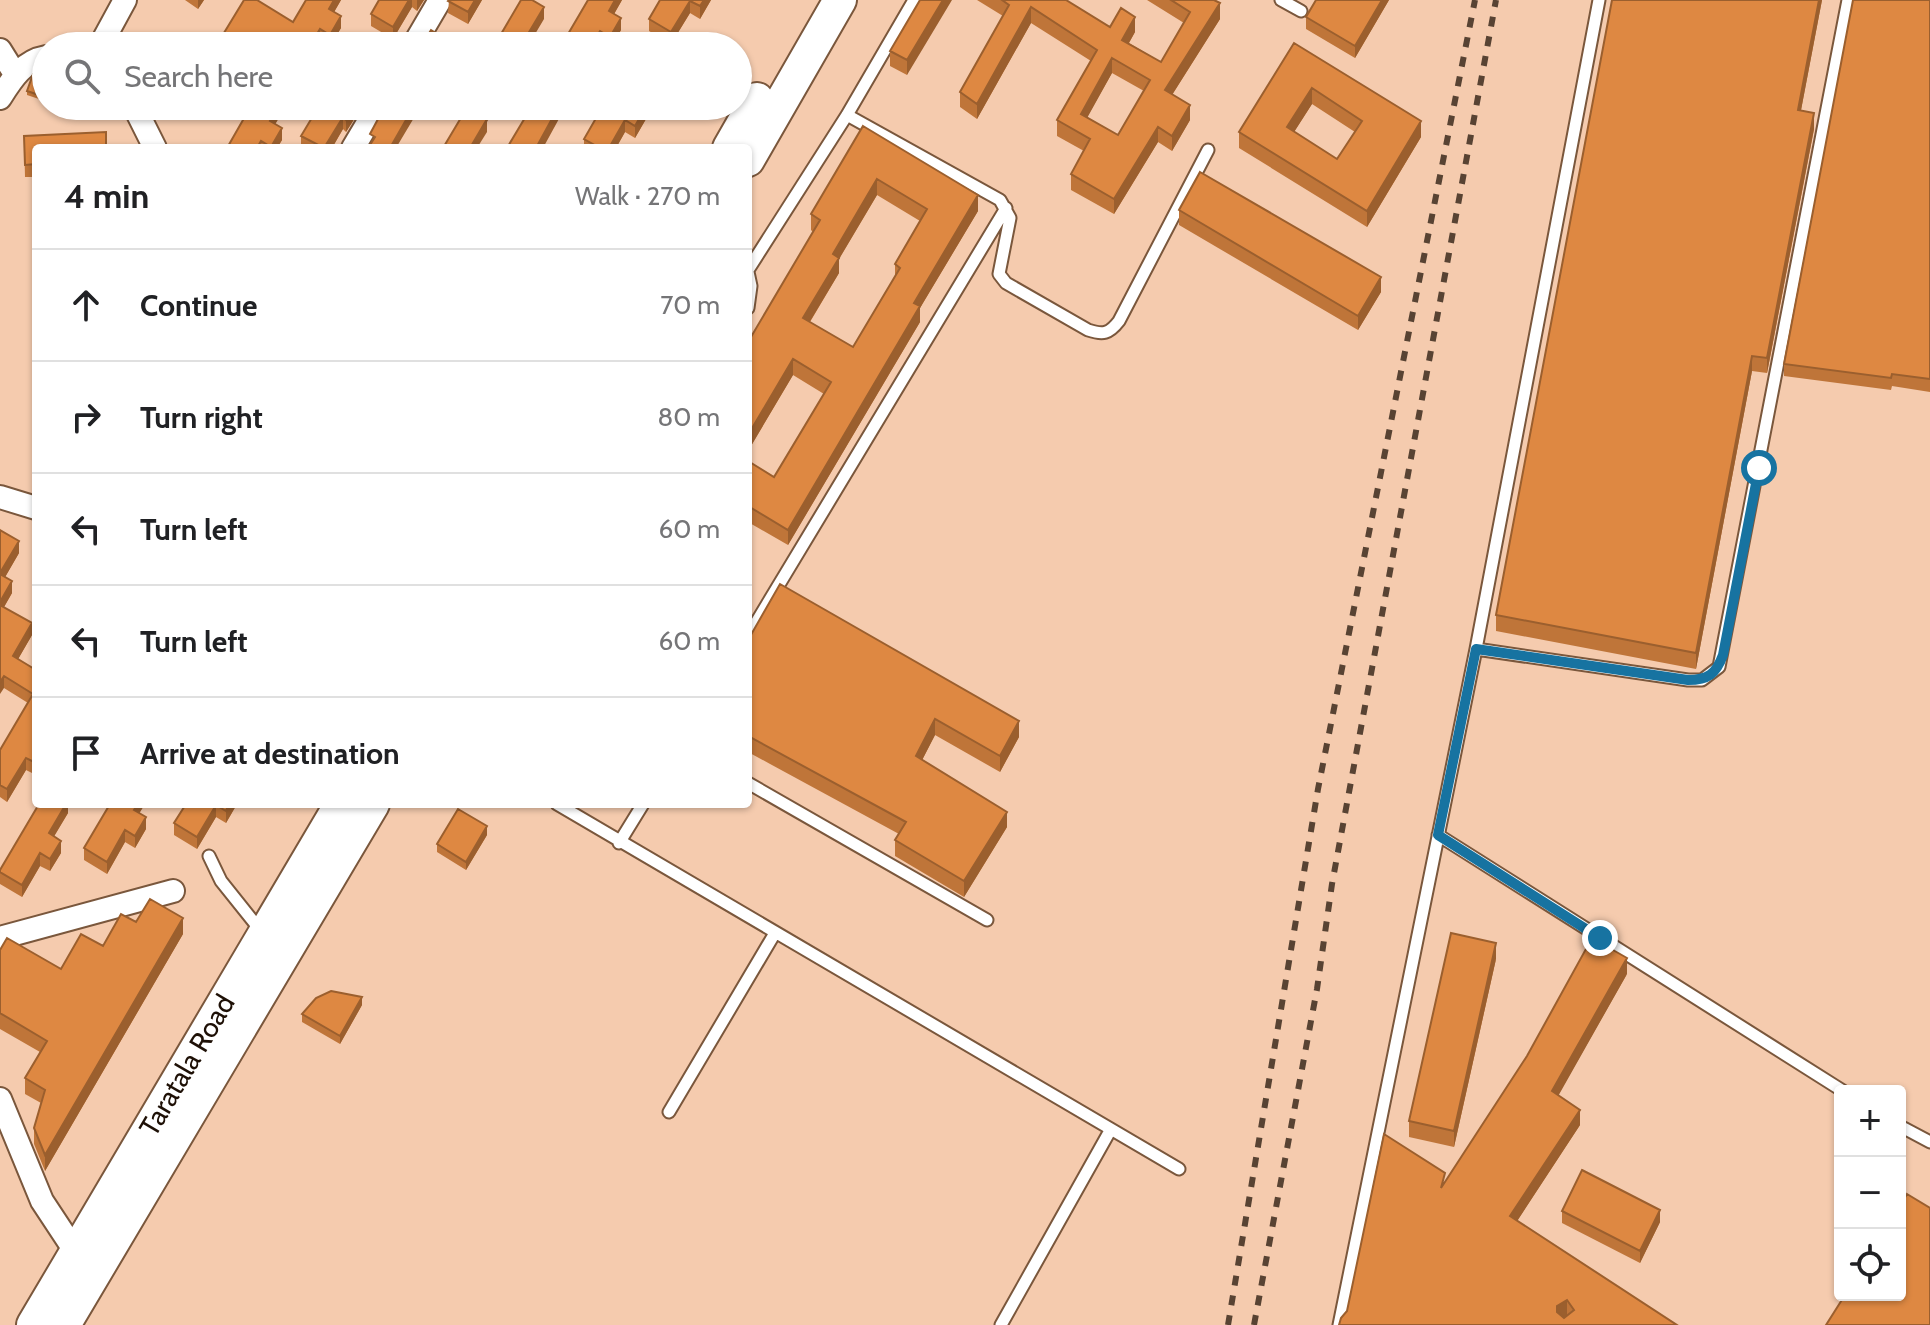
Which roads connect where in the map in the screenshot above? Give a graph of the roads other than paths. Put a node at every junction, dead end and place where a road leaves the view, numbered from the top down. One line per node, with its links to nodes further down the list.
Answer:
1 (125, 0): 10 (street)
2 (440, 0): 11 (street)
3 (815, 0): 16 (main road)
4 (840, 0): 25 (main road)
5 (914, 0): 17 (lane)
6 (1281, 0): 9 (lane)
7 (1599, 0): 31 (lane)
8 (1848, 0): 31 (lane)
9 (1301, 11)
10 (108, 32)
11 (421, 32)
12 (0, 50): 14 (street)
13 (32, 61): 14 (street)
14 (15, 74): 15 (street)
15 (0, 98)
16 (752, 108)
17 (847, 115): 26 (lane); 27 (lane)
18 (141, 120): 21 (street)
19 (370, 120): 22 (street)
20 (745, 120): 23 (main road)
21 (153, 144)
22 (355, 144)
23 (731, 144)
24 (1208, 150): 26 (lane)
25 (752, 153)
26 (1006, 208): 30 (lane)
27 (752, 265)
28 (0, 497): 29 (street)
29 (32, 507)
30 (752, 629)
31 (1476, 649): 37 (lane)
32 (752, 785): 41 (lane)
33 (339, 808): 43 (main road, Taratala Road)
34 (370, 808): 52 (main road)
35 (563, 808): 38 (lane)
36 (641, 808): 38 (lane)
37 (1438, 835): 45 (lane); 56 (lane)
38 (619, 843): 42 (lane)
39 (209, 856): 43 (lane)
40 (173, 891): 44 (street)
41 (987, 920)
42 (775, 933): 47 (lane); 48 (lane)
43 (264, 935): 52 (main road, Taratala Road)
44 (0, 938)
45 (1834, 1085)
46 (0, 1099): 52 (street)
47 (669, 1112)
48 (1111, 1129): 51 (lane); 55 (lane)
49 (1906, 1129): 50 (lane)
50 (1930, 1142)
51 (1179, 1169)
52 (73, 1273): 53 (main road, Taratala Road); 54 (main road)
53 (33, 1325)
54 (64, 1325)
55 (1001, 1325)
56 (1339, 1325)

